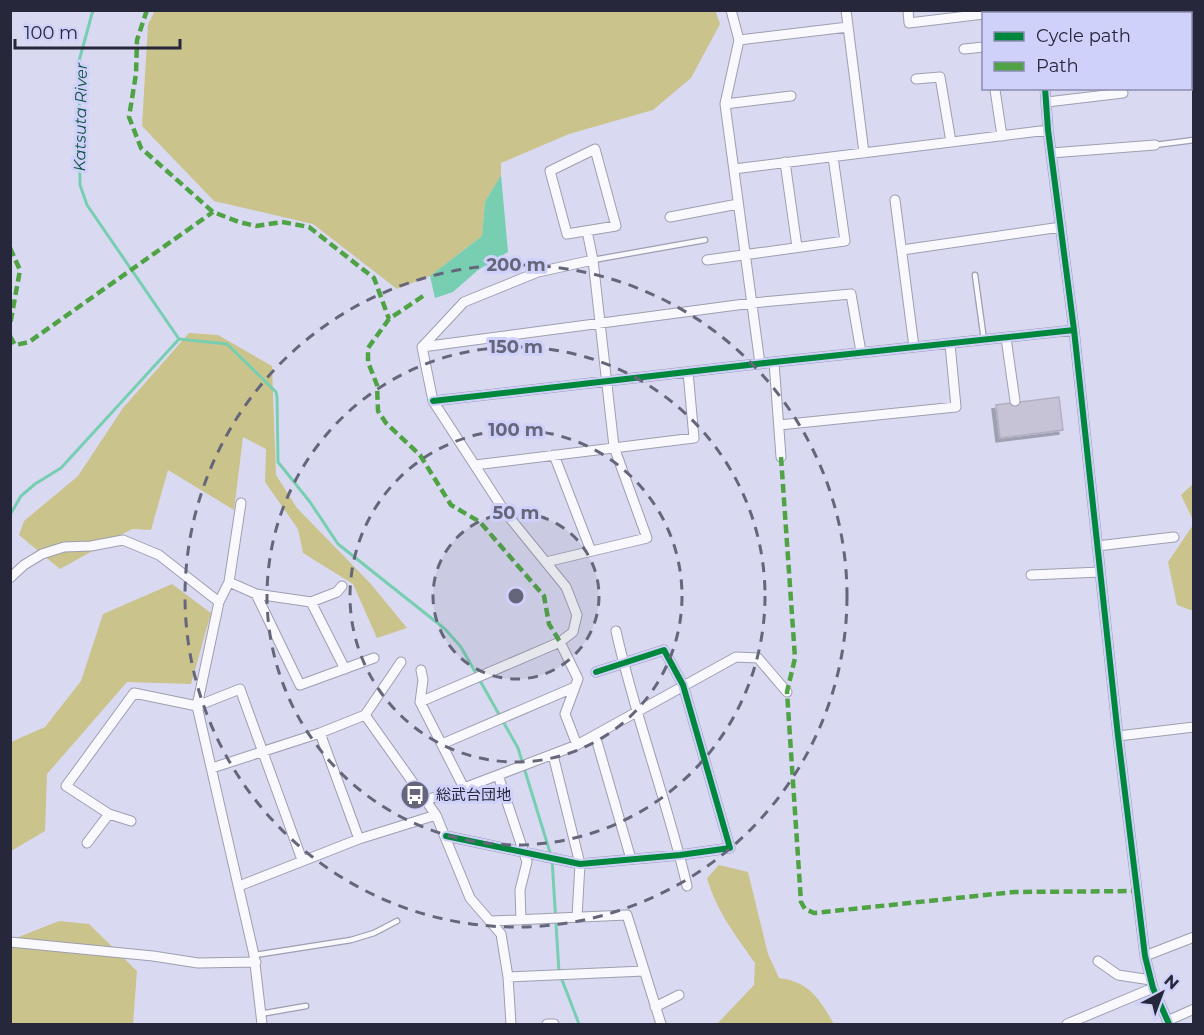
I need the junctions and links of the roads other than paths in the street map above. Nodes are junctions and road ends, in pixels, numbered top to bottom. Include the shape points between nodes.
1 (731, 10) edge
2 (846, 10) edge
3 (908, 10) edge
4 (982, 14) edge
5 (848, 27) junction
6 (739, 40) junction
7 (982, 47) edge
8 (964, 49) dead end
9 (916, 79) dead end
10 (995, 90) dead end
11 (1045, 90) edge
12 (1123, 93) dead end
13 (791, 96) dead end
14 (1047, 102) junction
15 (725, 104) junction
16 (1048, 130) junction
17 (1002, 136) junction
18 (1194, 140) edge
19 (951, 142) junction
20 (1155, 145) joint
21 (864, 153) junction
22 (1051, 153) junction
23 (833, 157) junction
24 (785, 162) junction
25 (734, 169) junction
26 (896, 200) dead end
27 (738, 204) junction
28 (670, 217) dead end
29 (1061, 227) junction
30 (587, 231) junction
31 (705, 240) dead end
32 (797, 247) junction
33 (902, 250) junction
34 (746, 254) junction
35 (593, 260) junction
36 (707, 260) dead end
37 (975, 275) dead end
38 (752, 303) junction
39 (600, 324) junction
40 (1074, 330) junction
41 (1006, 338) junction
42 (984, 340) junction
43 (950, 344) junction
44 (422, 347) junction
45 (914, 347) junction
46 (861, 352) junction
47 (774, 362) junction
48 (759, 364) junction
49 (688, 372) junction
50 (606, 381) junction
51 (433, 401) junction
52 (1015, 402) dead end
53 (779, 425) junction
54 (614, 447) junction
55 (554, 455) junction
56 (781, 457) dead end
57 (475, 465) junction
58 (241, 503) dead end
59 (1174, 537) dead end
60 (1098, 546) junction
61 (591, 551) junction
62 (546, 562) junction
63 (1100, 572) junction
64 (1031, 575) dead end
65 (10, 578) edge
66 (229, 582) junction
67 (342, 586) dead end
68 (256, 594) junction
69 (219, 602) junction
70 (311, 602) junction
71 (616, 631) dead end
72 (560, 642) junction
73 (374, 658) dead end
74 (401, 662) dead end
75 (623, 663) junction
76 (345, 669) junction
77 (421, 670) dead end
78 (596, 672) dead end
79 (683, 685) junction
80 (575, 687) junction
81 (787, 692) dead end
82 (420, 702) junction
83 (197, 706) junction
84 (636, 712) junction
85 (365, 715) junction
86 (1194, 727) edge
87 (320, 733) junction
88 (595, 735) junction
89 (1118, 736) junction
90 (442, 744) junction
91 (577, 745) junction
92 (263, 752) junction
93 (553, 755) junction
94 (212, 768) junction
95 (498, 775) junction
96 (464, 788) junction
97 (426, 800) junction
98 (109, 814) junction
99 (436, 815) junction
100 (131, 821) dead end
101 (446, 836) junction
102 (359, 839) junction
103 (87, 843) dead end
104 (525, 853) junction
105 (680, 855) junction
106 (631, 859) junction
107 (302, 860) junction
108 (580, 864) junction
109 (239, 886) junction
110 (687, 886) dead end
111 (577, 917) junction
112 (521, 920) junction
113 (397, 921) dead end
114 (491, 921) junction
115 (1194, 937) edge
116 (10, 942) edge
117 (1145, 956) junction
118 (255, 958) junction
119 (1098, 961) dead end
120 (644, 971) junction
121 (508, 977) junction
122 (1152, 984) junction
123 (679, 995) dead end
124 (306, 1006) dead end
125 (655, 1007) junction
126 (1194, 1009) edge
127 (260, 1014) junction
128 (1168, 1023) edge
129 (262, 1024) edge
130 (512, 1024) edge
131 (661, 1024) edge
132 (1067, 1024) edge

1 - 6 street
2 - 5 street
3 - 4 street via 909,24
5 - 6 street
5 - 21 street
6 - 15 street
7 - 8 street
9 - 19 street via 940,77
10 - 17 street
11 - 14 street
12 - 14 street
13 - 15 street
14 - 16 street
15 - 25 street
16 - 17 street
16 - 22 street
17 - 19 street
18 - 20 lane
19 - 21 street
20 - 22 street
21 - 23 street
22 - 29 street
23 - 24 street
23 - 32 street via 845,241
24 - 25 street
24 - 32 street
25 - 27 street
26 - 33 street
27 - 28 street
27 - 34 street
29 - 33 street
29 - 40 street
30 - 30 street via 616,226 595,149 550,171 567,234
30 - 35 street
31 - 35 lane
32 - 34 street
33 - 45 street
34 - 36 street
34 - 38 street
35 - 39 street
35 - 44 street via 538,272 464,302
37 - 42 lane
38 - 39 street
38 - 46 street via 851,294
38 - 48 street
39 - 44 street
39 - 50 street
40 - 41 street
40 - 60 street
41 - 42 street
41 - 52 street
42 - 43 street
43 - 45 street
43 - 53 street via 956,407
44 - 51 street
45 - 46 street
46 - 47 street
47 - 48 street
47 - 53 street
48 - 49 street
49 - 50 street
49 - 54 street via 694,438
50 - 51 street
50 - 54 street
51 - 57 street
53 - 56 street
54 - 55 street
54 - 61 street via 647,538
55 - 57 street
55 - 61 street
57 - 62 street via 505,512
58 - 66 street
59 - 60 street
60 - 63 street
61 - 62 street
62 - 72 street via 567,586 577,615 573,632
63 - 64 street
63 - 89 street
65 - 69 street via 42,554 64,547 123,540 159,555
66 - 68 street
66 - 69 street
67 - 70 street via 337,592
68 - 70 street
68 - 76 street via 300,685
69 - 83 street
70 - 76 street
71 - 75 street
72 - 80 street via 578,679
72 - 82 street
73 - 76 street
74 - 85 street
75 - 78 street
75 - 79 street via 664,650
75 - 84 street
77 - 82 street
79 - 81 street via 736,657 758,658
79 - 84 street
79 - 105 street via 730,848
80 - 90 street
80 - 91 street via 565,714
82 - 90 street
83 - 92 street via 240,689
83 - 94 street
83 - 98 street via 134,693 66,786
84 - 88 street
84 - 105 street
85 - 87 street
85 - 97 street
86 - 89 street
87 - 92 street
87 - 102 street
88 - 91 street
88 - 106 street
89 - 117 street
90 - 96 street
91 - 93 street
92 - 94 street
92 - 107 street
93 - 95 street
93 - 108 street
94 - 109 street
95 - 96 street
95 - 104 street
96 - 97 street
97 - 99 street
98 - 100 street
98 - 103 street
99 - 101 street
99 - 102 street
101 - 104 street
101 - 114 street via 470,898
102 - 107 street
104 - 108 street
104 - 112 street
105 - 106 street
105 - 110 street
106 - 108 street
107 - 109 street
108 - 111 street
109 - 118 street
111 - 112 street
111 - 120 street via 627,915
112 - 114 street
113 - 118 lane via 351,939
114 - 121 street via 501,934
115 - 117 street
116 - 118 street via 198,963
117 - 122 street
118 - 127 street
119 - 122 street via 1118,975
120 - 121 street
120 - 125 street
121 - 130 street
122 - 128 street
122 - 132 street
123 - 125 street
124 - 127 lane
125 - 131 street
126 - 128 street
127 - 129 street

